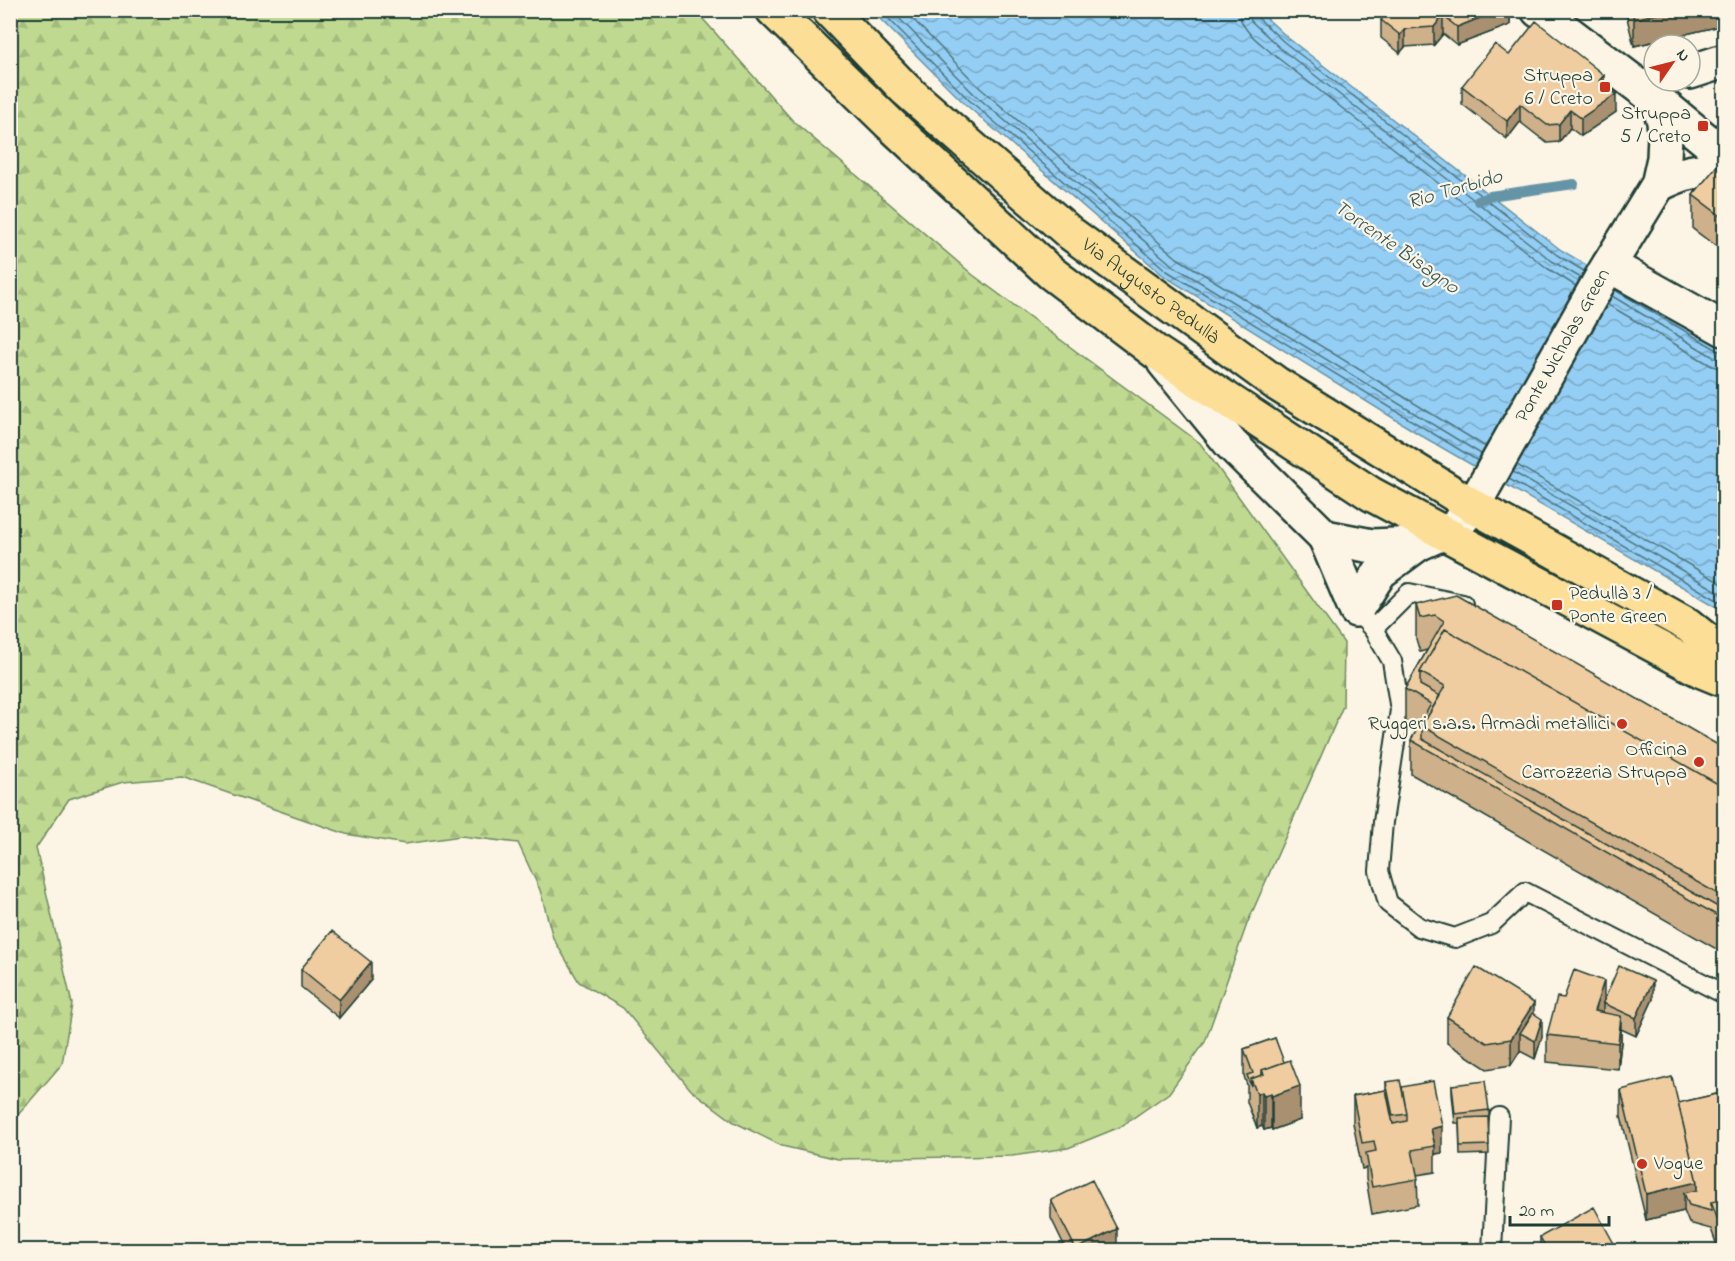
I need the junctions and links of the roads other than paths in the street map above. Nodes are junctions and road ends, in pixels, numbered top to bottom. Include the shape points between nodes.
1 (773, 10) edge
2 (829, 10) edge
3 (1538, 10) edge
4 (1725, 61) edge
5 (1702, 68) edge
6 (1642, 76) edge
7 (1665, 93) edge
8 (1667, 93) edge
9 (1725, 155) edge
10 (1725, 172) edge
11 (1658, 186) junction
12 (1606, 269) junction
13 (1725, 329) edge
14 (1156, 353) junction
15 (1481, 492) junction
16 (1325, 537) junction
17 (1432, 538) junction
18 (1481, 615) edge
19 (1365, 619) junction
20 (1725, 654) edge
21 (1725, 680) edge
22 (1725, 994) edge
23 (1499, 1117) dead end
24 (1492, 1251) edge

1 - 14 main road via 1050,272
2 - 15 main road, Via Augusto Pedullà via 905,89 1070,233 1277,384
3 - 6 street
4 - 5 street
7 - 11 street, Ponte Nicholas Green via 1664,158
8 - 9 street
10 - 11 street via 1702,170 1680,174
11 - 12 street, Ponte Nicholas Green
12 - 13 street
12 - 15 street, Ponte Nicholas Green
14 - 16 street via 1231,444
14 - 17 main road
15 - 17 street via 1454,528
15 - 20 main road, Via Augusto Pedullà
16 - 17 street via 1372,546
16 - 19 street
17 - 19 street via 1380,572
17 - 21 main road
18 - 19 lane via 1460,602 1408,593
19 - 22 lane via 1392,662 1400,710 1379,871 1388,903 1419,927 1455,938 1491,924 1525,892
23 - 24 lane

